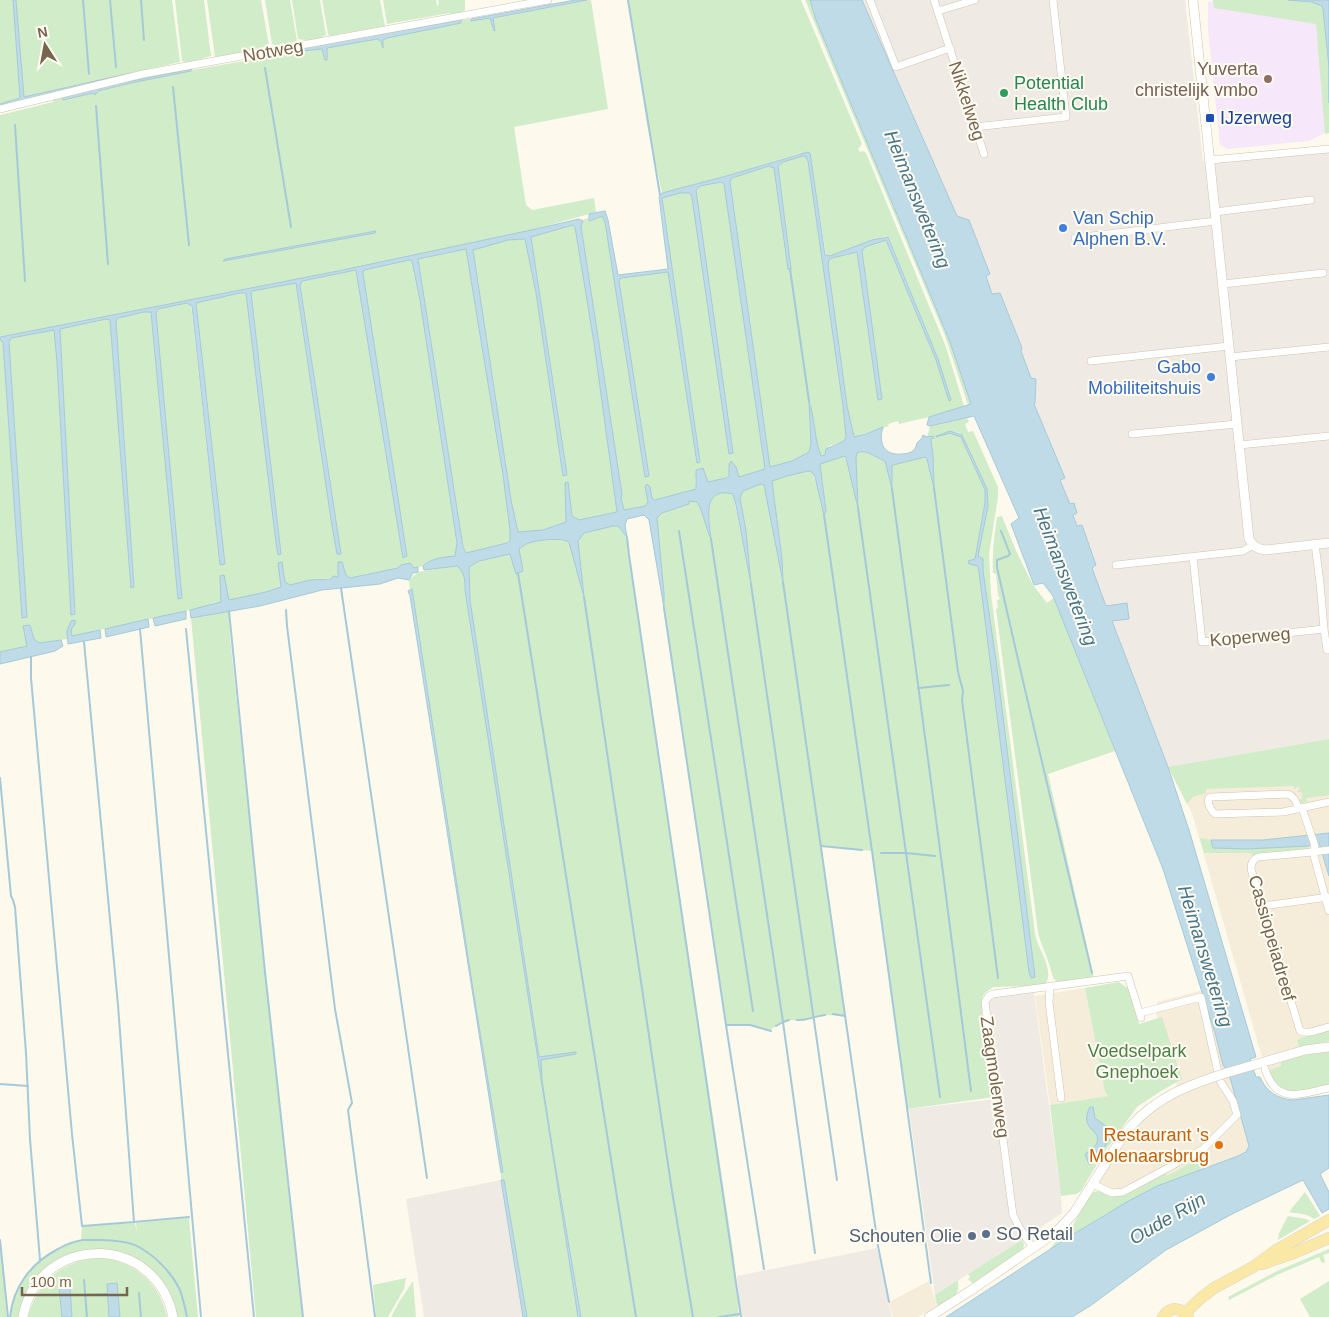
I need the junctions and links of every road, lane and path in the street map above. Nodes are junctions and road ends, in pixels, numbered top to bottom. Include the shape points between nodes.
1 (548, 0) edge
2 (870, 0) edge
3 (934, 0) edge
4 (975, 0) edge
5 (1053, 0) edge
6 (1193, 0) edge
7 (938, 11) junction
8 (950, 48) junction
9 (0, 109) edge
10 (976, 127) junction
11 (1329, 149) edge
12 (984, 154) dead end
13 (1210, 160) junction
14 (1311, 200) dead end
15 (1216, 216) junction
16 (1074, 238) dead end
17 (1323, 273) dead end
18 (1223, 284) junction
19 (1229, 346) junction
20 (1329, 347) edge
21 (1230, 357) junction
22 (1091, 361) dead end
23 (1237, 424) junction
24 (1132, 434) dead end
25 (1329, 436) edge
26 (1239, 445) junction
27 (1329, 543) edge
28 (1315, 544) junction
29 (1253, 545) junction
30 (1193, 557) junction
31 (1116, 565) dead end
32 (1324, 629) junction
33 (1329, 650) edge
34 (1329, 802) edge
35 (1300, 808) junction
36 (1316, 850) junction
37 (1329, 850) edge
38 (1327, 897) edge
39 (1263, 906) junction
40 (1329, 911) edge
41 (1050, 986) junction
42 (1329, 1027) edge
43 (1329, 1046) edge
44 (1265, 1068) dead end
45 (1329, 1088) edge
46 (1061, 1098) dead end
47 (1093, 1184) junction
48 (1329, 1220) edge
49 (1329, 1238) edge
50 (1033, 1248) junction
51 (1253, 1267) junction
52 (1187, 1315) edge
53 (24, 1317) edge
54 (173, 1317) edge
55 (929, 1317) edge
56 (1163, 1317) edge

1 - 9 street, Notweg via 143,74
2 - 8 street, Nikkelweg via 896,67
3 - 7 street, Nikkelweg
4 - 7 street
5 - 10 street via 1066,117
6 - 13 street
7 - 8 street, Nikkelweg
8 - 10 street, Nikkelweg
10 - 12 street, Nikkelweg
11 - 13 street
13 - 15 street
14 - 15 street
15 - 16 street
15 - 18 street
17 - 18 street
18 - 19 street
19 - 21 street
19 - 22 street
20 - 21 street
21 - 23 street
23 - 24 street
23 - 26 street
25 - 26 street
26 - 29 street via 1249,539
27 - 28 street
28 - 29 street via 1265,550
28 - 32 street
29 - 30 street via 1243,551
30 - 31 street
30 - 32 street, Koperweg via 1202,642
32 - 33 street
34 - 35 street
35 - 35 street via 1275,813 1215,814 1208,801 1211,797 1288,794
35 - 36 street
36 - 37 street, Cassiopeiadreef
36 - 38 street
36 - 39 street, Cassiopeiadreef via 1253,860 1252,869
38 - 39 street
38 - 40 street
39 - 42 street, Cassiopeiadreef via 1300,1031 1308,1033
41 - 46 street via 1049,1002
41 - 47 street, Zaagmolenweg via 1128,976 1141,1015 1201,998 1220,1081 1233,1101 1237,1115 1203,1149 1123,1192 1112,1193
41 - 50 street, Zaagmolenweg via 993,994 985,1002 1013,1215
43 - 47 street, bridge via 1226,1073 1182,1088 1156,1102 1130,1127
44 - 45 street via 1270,1083 1282,1093 1297,1094
47 - 50 street via 1070,1218
48 - 51 main road
49 - 51 main road
50 - 55 street
51 - 52 main road via 1214,1288
52 - 56 main road via 1173,1309
53 - 54 street via 28,1299 50,1270 71,1258 95,1253 119,1256 146,1270 163,1291

